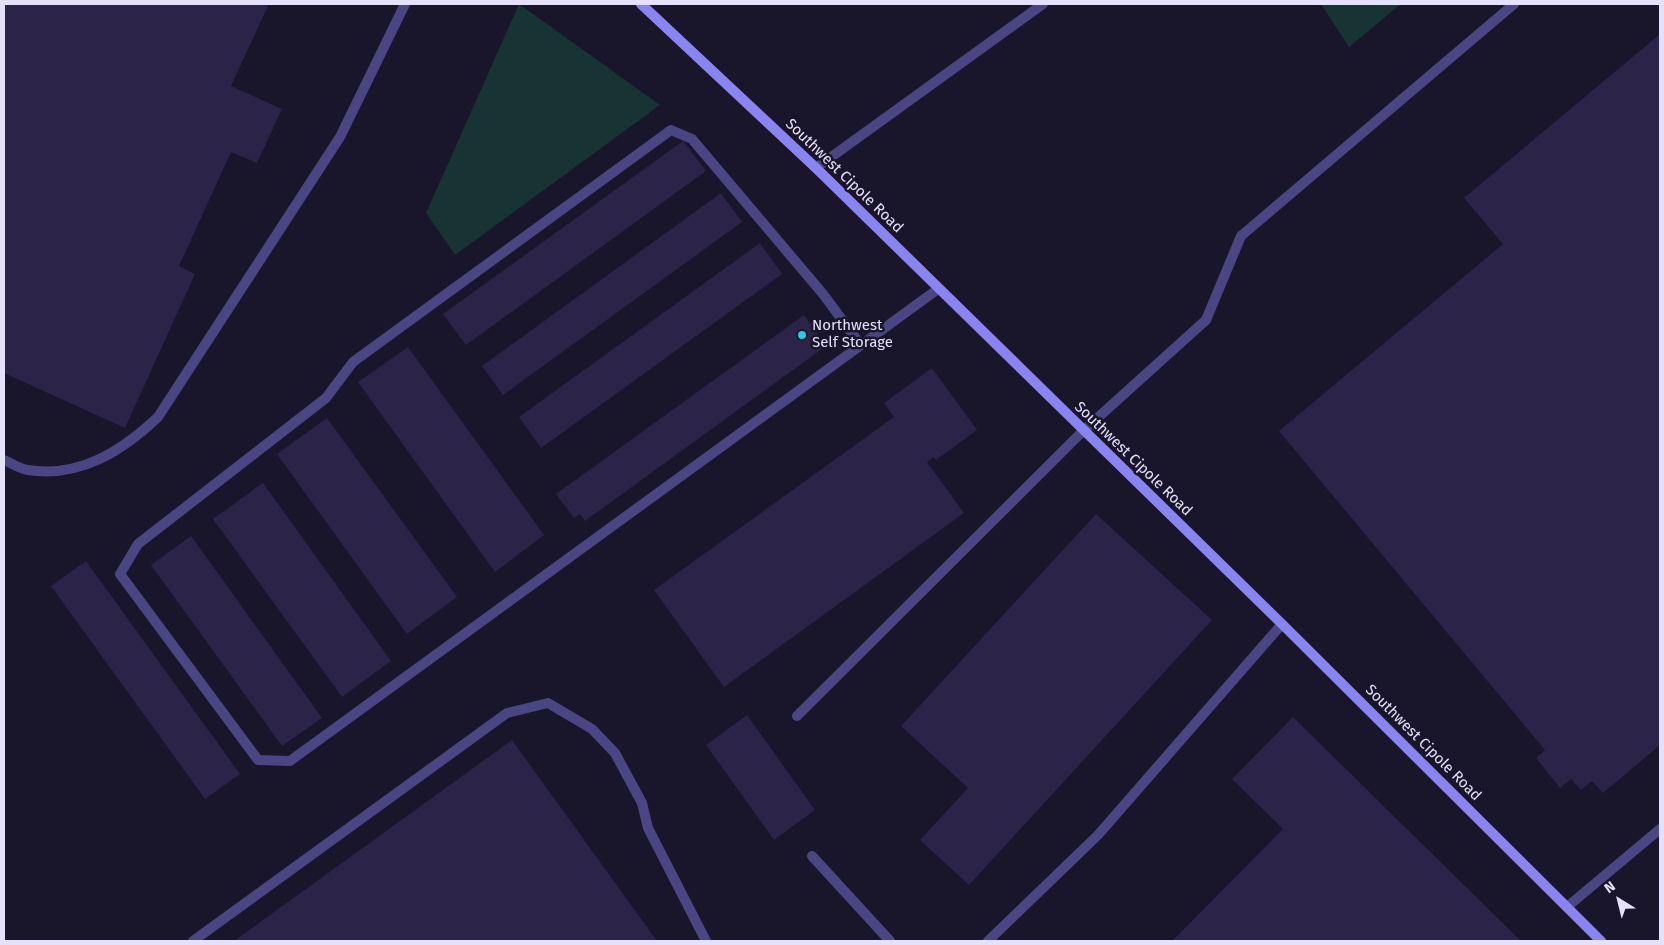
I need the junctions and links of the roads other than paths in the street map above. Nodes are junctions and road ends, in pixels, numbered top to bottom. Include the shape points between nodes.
1 (405, 4) edge
2 (640, 4) edge
3 (1043, 4) edge
4 (1514, 4) edge
5 (816, 168) junction
6 (938, 289) junction
7 (860, 344) junction
8 (1083, 431) junction
9 (4, 460) edge
10 (1282, 624) junction
11 (797, 716) dead end
12 (1660, 829) edge
13 (812, 856) dead end
14 (1567, 908) junction
15 (193, 941) edge
16 (706, 941) edge
17 (890, 941) edge
18 (988, 941) edge
19 (1601, 941) edge

1 - 9 lane via 340,137 158,417 134,440 104,459 64,472 27,470
2 - 5 street, Southwest Cipole Road
3 - 5 lane
4 - 8 lane via 1241,236 1206,320
5 - 6 street, Southwest Cipole Road
6 - 7 lane
6 - 8 street, Southwest Cipole Road
7 - 7 lane via 290,761 258,760 120,574 138,544 326,398 354,362 671,130 692,139 823,294
8 - 10 street, Southwest Cipole Road
8 - 11 lane
10 - 14 street, Southwest Cipole Road
10 - 18 lane via 1098,834
12 - 14 lane
13 - 17 lane
14 - 19 street, Southwest Cipole Road
15 - 16 lane via 506,712 548,703 592,730 615,752 638,795 648,828

